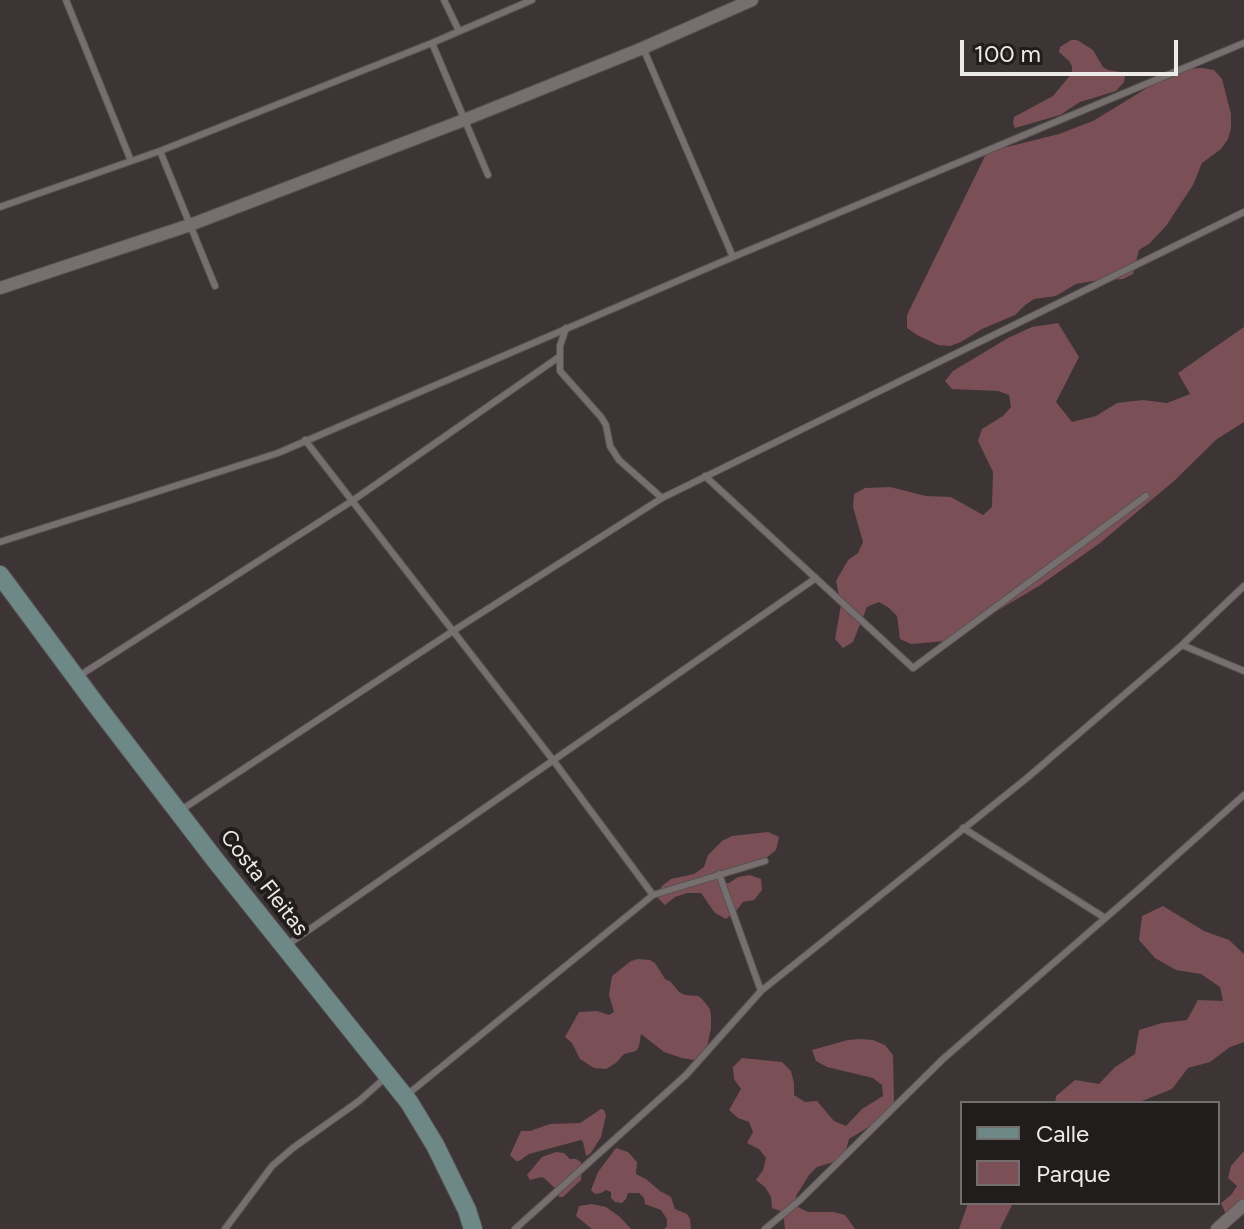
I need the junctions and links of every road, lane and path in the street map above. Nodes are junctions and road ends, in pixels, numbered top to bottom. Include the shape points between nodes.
1 (66, 0) edge
2 (444, 0) edge
3 (532, 0) edge
4 (752, 0) edge
5 (725, 5) edge
6 (459, 31) junction
7 (432, 43) junction
8 (1244, 43) edge
9 (643, 48) junction
10 (464, 120) junction
11 (160, 151) junction
12 (131, 161) junction
13 (488, 175) dead end
14 (0, 207) edge
15 (1244, 212) edge
16 (190, 225) junction
17 (733, 257) junction
18 (215, 286) dead end
19 (0, 288) edge
20 (566, 328) junction
21 (559, 357) junction
22 (305, 440) junction
23 (705, 476) junction
24 (1146, 496) dead end
25 (662, 498) junction
26 (352, 501) junction
27 (0, 542) edge
28 (0, 575) edge
29 (816, 578) junction
30 (1244, 586) edge
31 (453, 631) junction
32 (1182, 645) junction
33 (1244, 671) edge
34 (76, 678) junction
35 (553, 760) junction
36 (1244, 795) edge
37 (178, 812) junction
38 (963, 828) junction
39 (765, 861) dead end
40 (719, 874) junction
41 (653, 895) junction
42 (1105, 918) junction
43 (284, 947) junction
44 (761, 991) junction
45 (388, 1076) junction
46 (405, 1097) junction
47 (1244, 1205) edge
48 (225, 1229) edge
49 (473, 1229) edge
50 (515, 1229) edge
51 (765, 1229) edge
52 (1217, 1229) edge

1 - 12 lane
2 - 6 lane
3 - 6 lane
4 - 5 street
5 - 9 street
6 - 7 lane
7 - 10 lane
7 - 11 lane
8 - 17 lane
9 - 10 street
9 - 17 lane
10 - 13 lane
10 - 16 street
11 - 12 lane
11 - 16 lane
12 - 14 lane
15 - 23 lane
16 - 18 lane
16 - 19 street
17 - 20 lane
20 - 21 lane
20 - 22 lane
21 - 25 lane via 560,371 606,425 613,452
21 - 26 lane
22 - 26 lane
22 - 27 lane
23 - 25 lane
23 - 29 lane
24 - 29 lane via 913,668
25 - 31 lane
26 - 31 lane
26 - 34 lane
28 - 34 main road, Costa Fleitas
29 - 35 lane
30 - 32 lane
31 - 35 lane
31 - 37 lane
32 - 33 lane
32 - 38 lane
34 - 37 main road, Costa Fleitas
35 - 41 lane
35 - 43 lane
36 - 42 lane
37 - 43 main road, Costa Fleitas
38 - 42 lane
38 - 44 lane
39 - 40 lane
40 - 41 lane
40 - 44 lane
41 - 46 lane
42 - 51 lane via 943,1059
43 - 45 main road, Costa Fleitas
44 - 50 lane via 686,1075
45 - 46 main road, Costa Fleitas
45 - 48 lane via 272,1166
46 - 49 main road, Costa Fleitas via 435,1145
47 - 52 street

